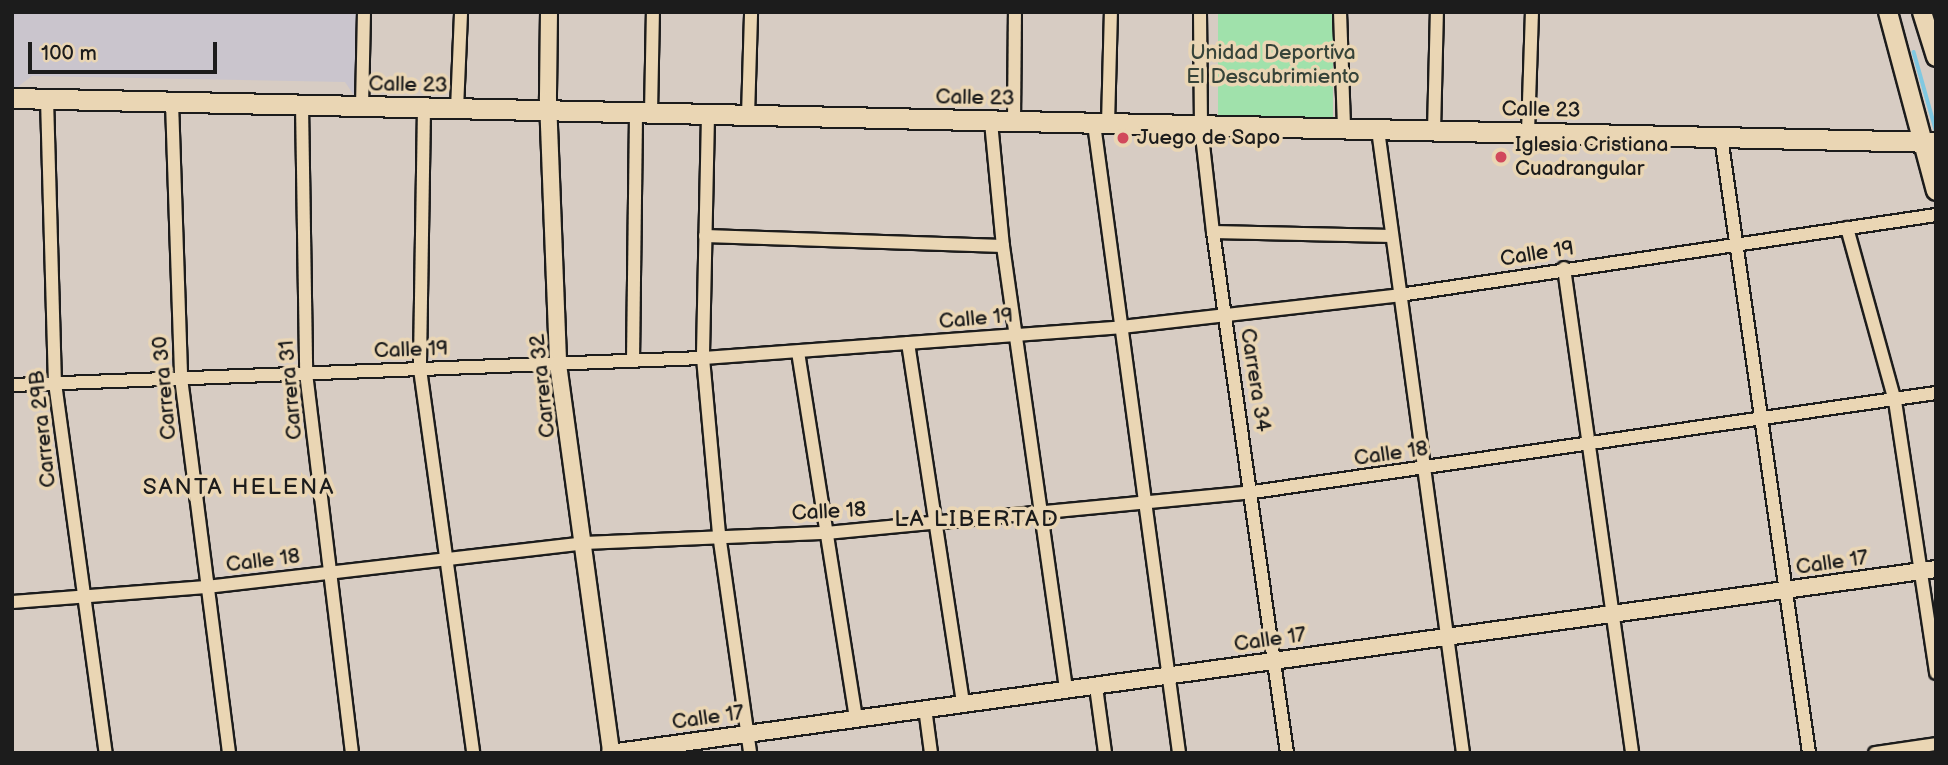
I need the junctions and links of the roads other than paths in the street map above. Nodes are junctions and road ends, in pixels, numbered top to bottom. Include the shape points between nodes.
1 (363, 12) edge
2 (461, 12) edge
3 (549, 12) edge
4 (653, 12) edge
5 (751, 12) edge
6 (1015, 12) edge
7 (1111, 12) edge
8 (1200, 12) edge
9 (1340, 12) edge
10 (1437, 12) edge
11 (1532, 12) edge
12 (1888, 12) edge
13 (1922, 12) edge
14 (1936, 57) edge
15 (12, 98) edge
16 (47, 99) junction
17 (172, 102) junction
18 (302, 105) junction
19 (362, 107) junction
20 (424, 108) junction
21 (457, 109) junction
22 (548, 111) junction
23 (643, 113) junction
24 (708, 115) junction
25 (748, 116) junction
26 (991, 122) junction
27 (1014, 122) junction
28 (1101, 124) junction
29 (1201, 127) junction
30 (1344, 129) junction
31 (1378, 130) junction
32 (1434, 131) junction
33 (1528, 132) junction
34 (1721, 137) junction
35 (1931, 142) edge
36 (1936, 191) edge
37 (1936, 215) edge
38 (1847, 228) junction
39 (1213, 232) junction
40 (705, 236) junction
41 (1392, 236) junction
42 (1736, 243) junction
43 (1003, 246) junction
44 (1564, 268) junction
45 (1400, 295) junction
46 (1225, 313) junction
47 (1121, 327) junction
48 (1016, 335) junction
49 (908, 343) junction
50 (799, 352) junction
51 (703, 358) junction
52 (633, 361) junction
53 (558, 364) junction
54 (420, 369) junction
55 (306, 373) junction
56 (181, 378) junction
57 (55, 383) junction
58 (12, 385) edge
59 (1936, 393) edge
60 (1895, 401) junction
61 (1761, 420) junction
62 (1589, 446) junction
63 (1424, 469) junction
64 (1253, 492) junction
65 (1147, 503) junction
66 (1041, 512) junction
67 (935, 523) junction
68 (827, 533) junction
69 (719, 534) junction
70 (584, 543) junction
71 (447, 557) junction
72 (1928, 570) edge
73 (330, 573) junction
74 (206, 587) junction
75 (1786, 590) junction
76 (83, 594) junction
77 (12, 602) edge
78 (1613, 614) junction
79 (1447, 637) junction
80 (1276, 661) junction
81 (1936, 673) edge
82 (1168, 676) junction
83 (1096, 687) junction
84 (1066, 689) junction
85 (963, 704) junction
86 (925, 708) junction
87 (856, 719) junction
88 (747, 734) junction
89 (1936, 744) edge
90 (106, 753) edge
91 (229, 753) edge
92 (352, 753) edge
93 (473, 753) edge
94 (611, 753) edge
95 (750, 753) edge
96 (931, 753) edge
97 (1105, 753) edge
98 (1179, 753) edge
99 (1287, 753) edge
100 (1463, 753) edge
101 (1632, 753) edge
102 (1809, 753) edge
103 (1875, 753) edge

1 - 19 street
2 - 21 street
3 - 22 street, Carrera 32
4 - 23 street
5 - 25 street
6 - 27 street
7 - 28 street
8 - 29 street, Carrera 34
9 - 30 street
10 - 32 street
11 - 33 street
12 - 35 main road
13 - 14 main road
15 - 16 main road, Calle 23
16 - 17 main road, Calle 23
16 - 57 street, Carrera 29B
17 - 18 main road, Calle 23
17 - 56 street, Carrera 30
18 - 19 main road, Calle 23
18 - 55 street, Carrera 31
19 - 20 main road, Calle 23
20 - 21 main road, Calle 23
20 - 54 street
21 - 22 main road, Calle 23
22 - 23 main road, Calle 23
22 - 53 street, Carrera 32
23 - 24 main road, Calle 23
23 - 52 street
24 - 25 main road, Calle 23
24 - 40 street
25 - 26 main road, Calle 23
26 - 27 main road, Calle 23
26 - 43 street
27 - 28 main road, Calle 23
28 - 29 main road, Calle 23
28 - 47 street
29 - 30 main road, Calle 23
29 - 39 street, Carrera 34
30 - 31 main road, Calle 23
31 - 32 main road, Calle 23
31 - 41 street
32 - 33 main road, Calle 23
33 - 34 main road, Calle 23
34 - 35 main road, Calle 23
34 - 42 street
35 - 36 main road
37 - 38 street, Calle 19
38 - 42 street, Calle 19
38 - 60 street
39 - 41 street
39 - 46 street, Carrera 34
40 - 43 street
40 - 51 street
41 - 45 street
42 - 44 street, Calle 19
42 - 61 street
43 - 48 street
44 - 45 street, Calle 19
44 - 62 street
45 - 46 street, Calle 19
45 - 63 street
46 - 47 street, Calle 19
46 - 64 street, Carrera 34
47 - 48 street, Calle 19
47 - 65 street
48 - 49 street, Calle 19
48 - 66 street
49 - 50 street, Calle 19
49 - 67 street
50 - 51 street, Calle 19
50 - 68 street
51 - 52 street, Calle 19
51 - 69 street
52 - 53 street, Calle 19
53 - 54 street, Calle 19
53 - 70 street, Carrera 32
54 - 55 street, Calle 19
54 - 71 street
55 - 56 street, Calle 19
55 - 73 street, Carrera 31
56 - 57 street, Calle 19
56 - 74 street, Carrera 30
57 - 58 street, Calle 19
57 - 76 street, Carrera 29B
59 - 60 street, Calle 18
60 - 61 street, Calle 18
60 - 72 street
61 - 62 street, Calle 18
61 - 75 street
62 - 63 street, Calle 18
62 - 78 street
63 - 64 street, Calle 18
63 - 79 street
64 - 65 street, Calle 18
64 - 80 street, Carrera 34
65 - 66 street, Calle 18
65 - 82 street
66 - 67 street, Calle 18
66 - 84 street
67 - 68 street, Calle 18
67 - 85 street
68 - 69 street, Calle 18
68 - 87 street
69 - 70 street, Calle 18
69 - 88 street
70 - 71 street, Calle 18
70 - 94 street, Carrera 32
71 - 73 street, Calle 18
71 - 93 street
72 - 75 street, Calle 17
72 - 81 street
73 - 74 street, Calle 18
73 - 92 street, Carrera 31
74 - 76 street, Calle 18
74 - 91 street, Carrera 30
75 - 78 street, Calle 17
75 - 102 street
76 - 77 street, Calle 18
76 - 90 street, Carrera 29B
78 - 79 street, Calle 17
78 - 101 street
79 - 80 street, Calle 17
79 - 100 street
80 - 82 street, Calle 17
80 - 99 street, Carrera 34
82 - 83 street, Calle 17
82 - 98 street
83 - 84 street, Calle 17
83 - 97 street
84 - 85 street, Calle 17
85 - 86 street, Calle 17
86 - 87 street, Calle 17
86 - 96 street
87 - 88 street, Calle 17
88 - 94 street, Calle 17
88 - 95 street
89 - 103 street

